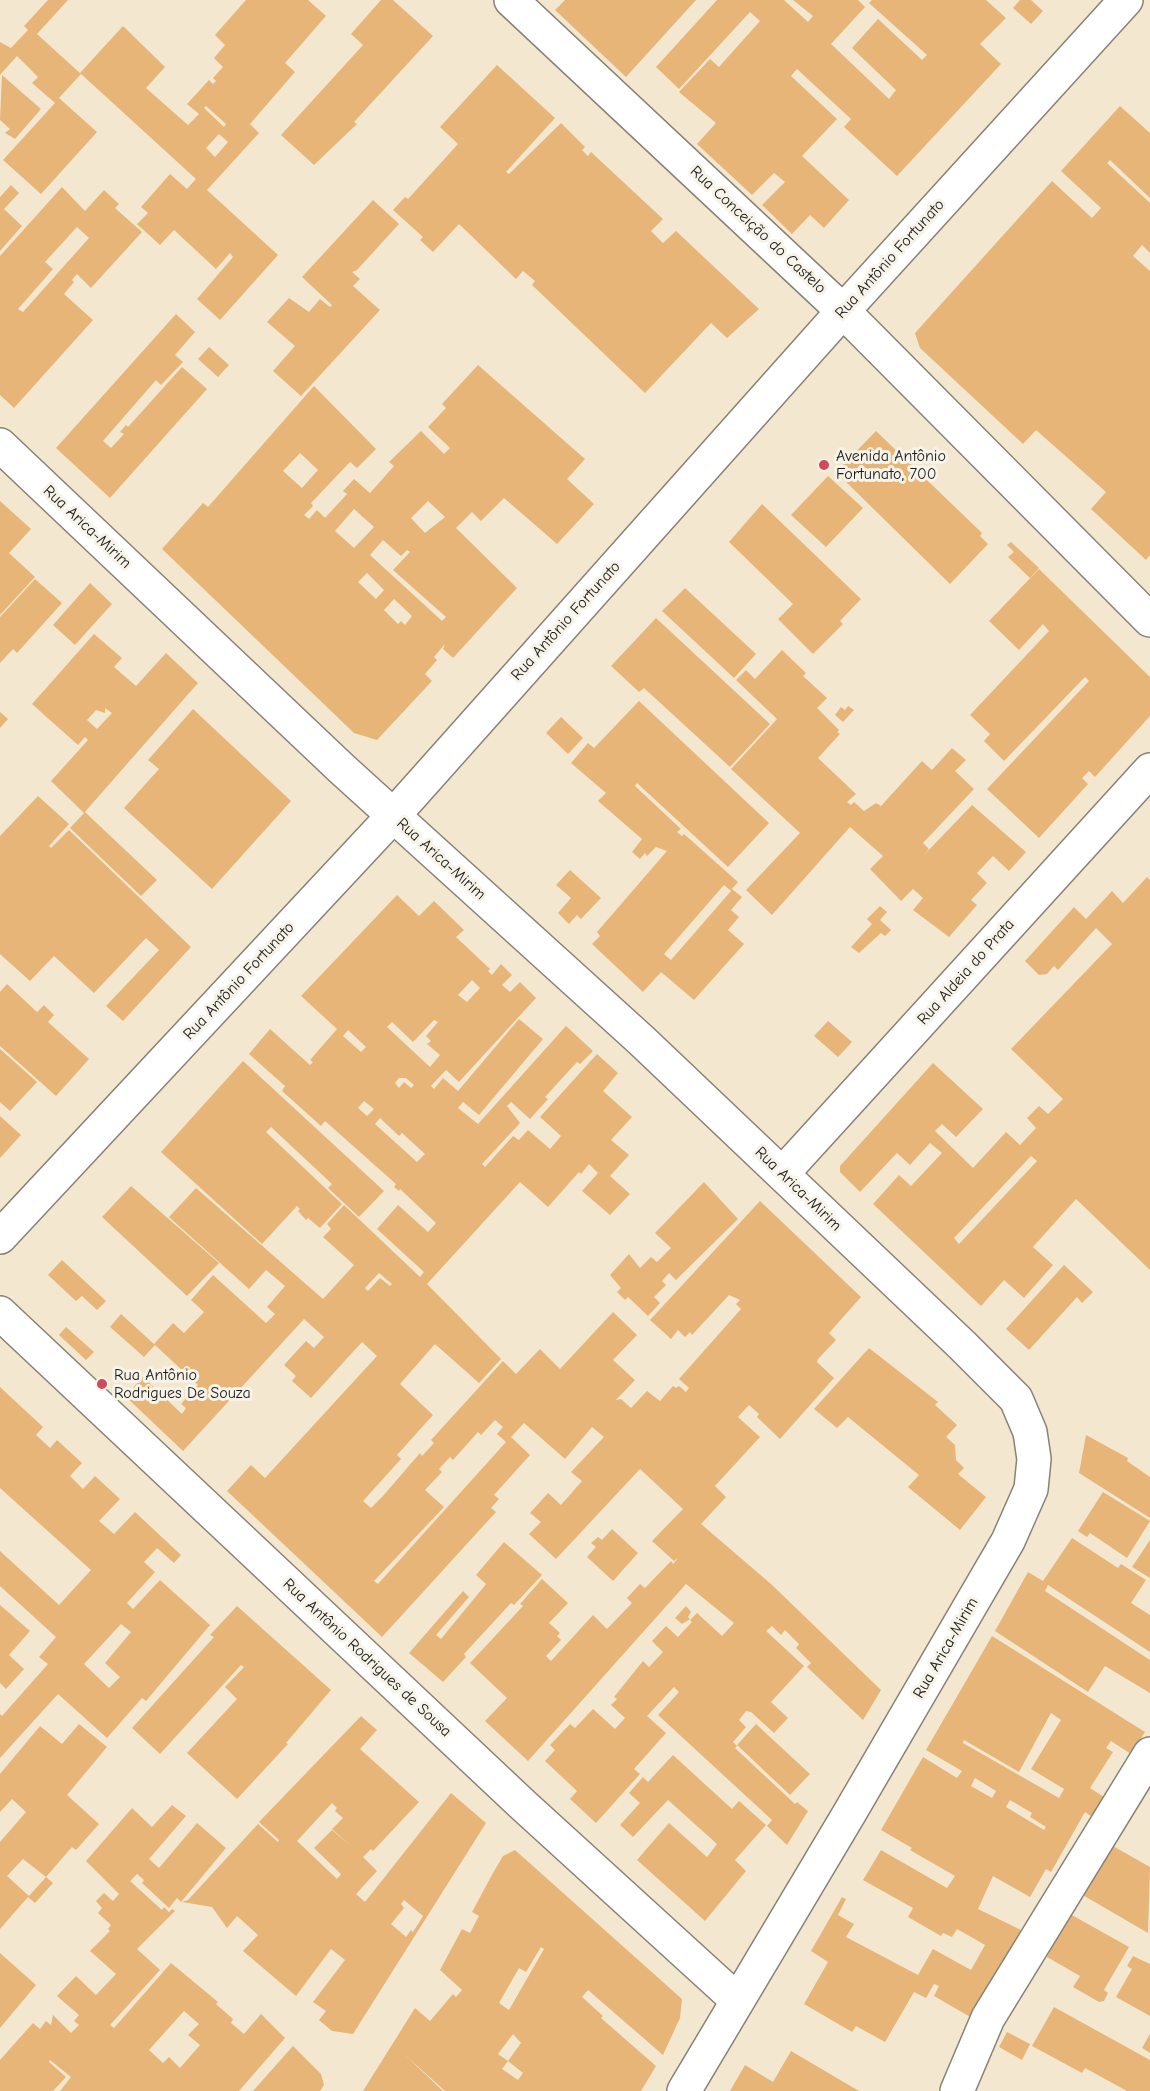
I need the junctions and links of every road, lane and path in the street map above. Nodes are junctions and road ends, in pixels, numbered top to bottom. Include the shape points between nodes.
1 (511, 0) edge
2 (1126, 0) edge
3 (843, 311) junction
4 (0, 445) edge
5 (1150, 620) edge
6 (1150, 770) edge
7 (393, 816) junction
8 (782, 1174) junction
9 (0, 1237) edge
10 (0, 1313) edge
11 (1150, 1754) edge
12 (737, 2000) junction
13 (684, 2091) edge
14 (957, 2091) edge

1 - 3 street, Rua Conceição do Castelo
2 - 3 street, Rua Antônio Fortunato
3 - 5 street, Rua Conceição do Castelo
3 - 7 street, Rua Antônio Fortunato
4 - 7 street, Rua Arica-Mirim
6 - 8 street, Rua Aldeia do Prata
7 - 8 street, Rua Arica-Mirim
7 - 9 street, Rua Antônio Fortunato
8 - 12 street, Rua Arica-Mirim via 1016,1399 1030,1432 1034,1459 1031,1489 1008,1541
10 - 12 street, Rua Antônio Rodrigues de Sousa via 513,1796
11 - 14 street via 988,2018
12 - 13 street, Rua Arica-Mirim

